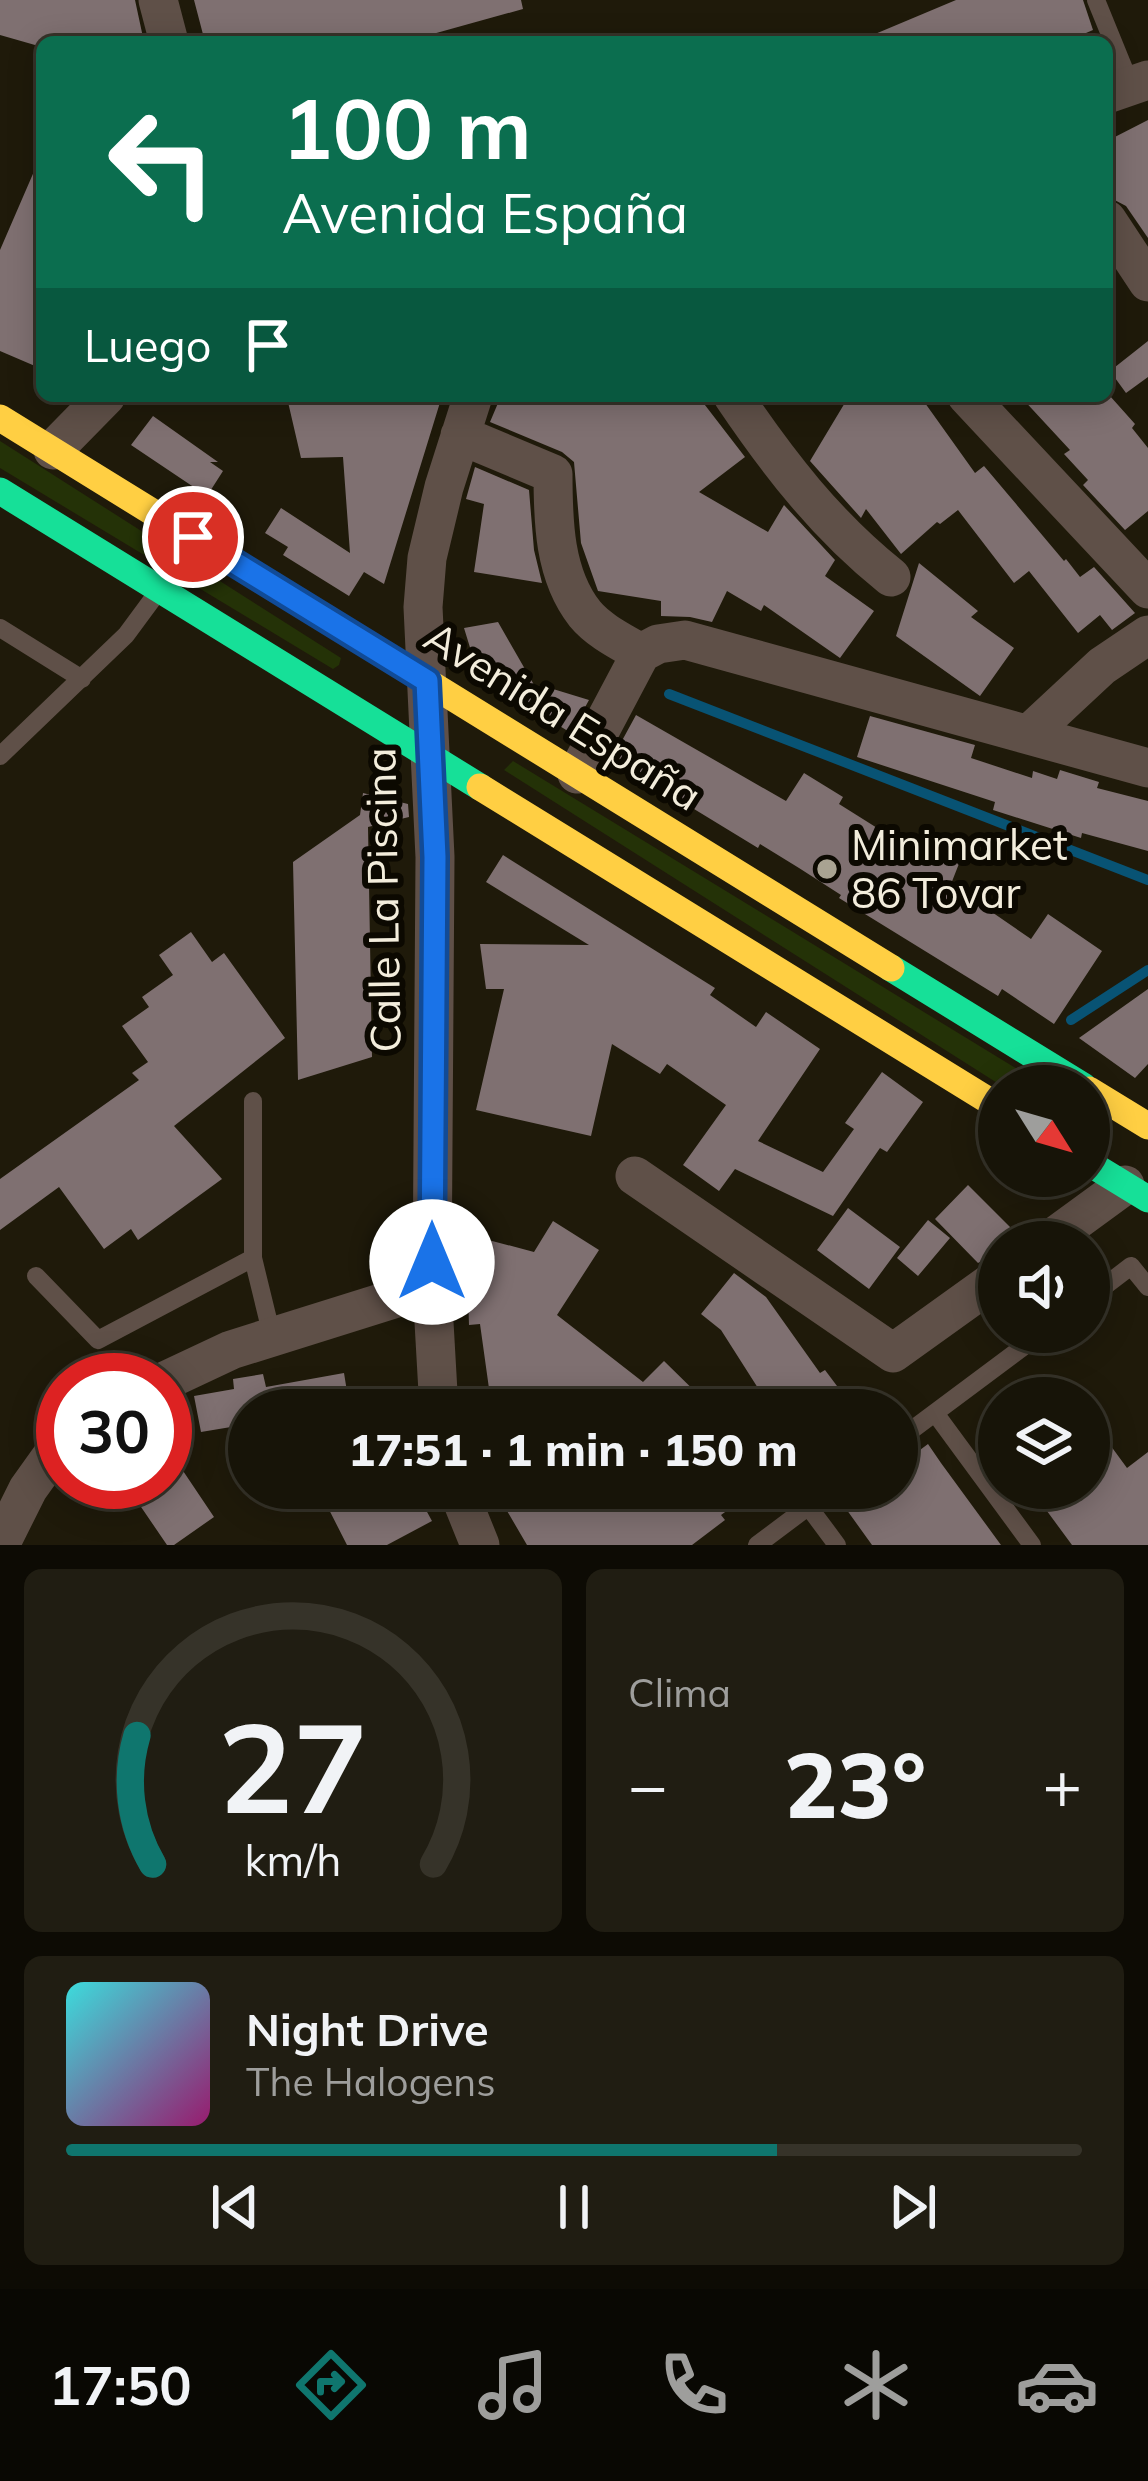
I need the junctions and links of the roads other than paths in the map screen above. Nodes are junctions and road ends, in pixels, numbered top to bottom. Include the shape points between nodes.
1 (158, 0) edge
2 (1096, 0) edge
3 (167, 36) edge
4 (1110, 36) edge
5 (1113, 45) edge
6 (1129, 87) edge
7 (1113, 231) edge
8 (1148, 282) edge
9 (100, 402) edge
10 (471, 402) edge
11 (737, 402) edge
12 (973, 402) edge
13 (0, 418) edge
14 (460, 434) junction
15 (53, 450) junction
16 (0, 491) edge
17 (891, 577) dead end
18 (160, 589) junction
19 (1148, 589) edge
20 (0, 628) edge
21 (1148, 635) edge
22 (641, 653) junction
23 (82, 680) junction
24 (427, 681) junction
25 (1030, 733) junction
26 (0, 756) edge
27 (430, 756) junction
28 (1148, 768) edge
29 (577, 774) junction
30 (1049, 1065) edge
31 (978, 1094) edge
32 (253, 1101) dead end
33 (1110, 1103) edge
34 (1148, 1126) edge
35 (634, 1176) dead end
36 (1110, 1176) edge
37 (1137, 1192) edge
38 (1084, 1221) edge
39 (253, 1258) junction
40 (36, 1276) dead end
41 (1110, 1282) edge
42 (432, 1287) junction
43 (1148, 1287) edge
44 (978, 1291) edge
45 (272, 1336) junction
46 (1015, 1353) edge
47 (192, 1368) edge
48 (438, 1389) edge
49 (935, 1412) junction
50 (918, 1425) edge
51 (36, 1478) edge
52 (465, 1509) edge
53 (804, 1509) edge
54 (810, 1509) edge
55 (766, 1542) edge
56 (0, 1545) edge
57 (480, 1545) edge
58 (837, 1545) edge
59 (1032, 1545) edge

1 - 3 street
2 - 4 lane
5 - 6 lane
7 - 8 street
9 - 15 street
10 - 14 street, Calle La Piscina
11 - 17 street via 803,493
12 - 19 street
13 - 15 main road, Avenida España
14 - 22 street via 553,474 553,523 573,592 584,613
14 - 24 street, Calle La Piscina via 427,558
15 - 24 main road, Avenida España
16 - 18 main road
18 - 23 lane
18 - 27 main road
20 - 23 lane
21 - 25 street
22 - 25 street via 685,640
22 - 29 street
23 - 26 lane
24 - 27 street, Calle La Piscina
24 - 29 main road, Avenida España
25 - 28 street
27 - 31 main road
27 - 42 street, Calle La Piscina
29 - 30 main road, Avenida España
32 - 39 lane
33 - 34 main road, Avenida España
35 - 44 street via 893,1353
36 - 37 main road
37 - 38 street
39 - 40 lane via 98,1340
39 - 45 lane
41 - 43 lane via 1131,1266
42 - 45 street
42 - 48 street, Calle La Piscina
45 - 47 street
46 - 49 lane
49 - 50 lane
49 - 59 lane
51 - 56 street
52 - 57 street
53 - 55 lane
54 - 58 lane

